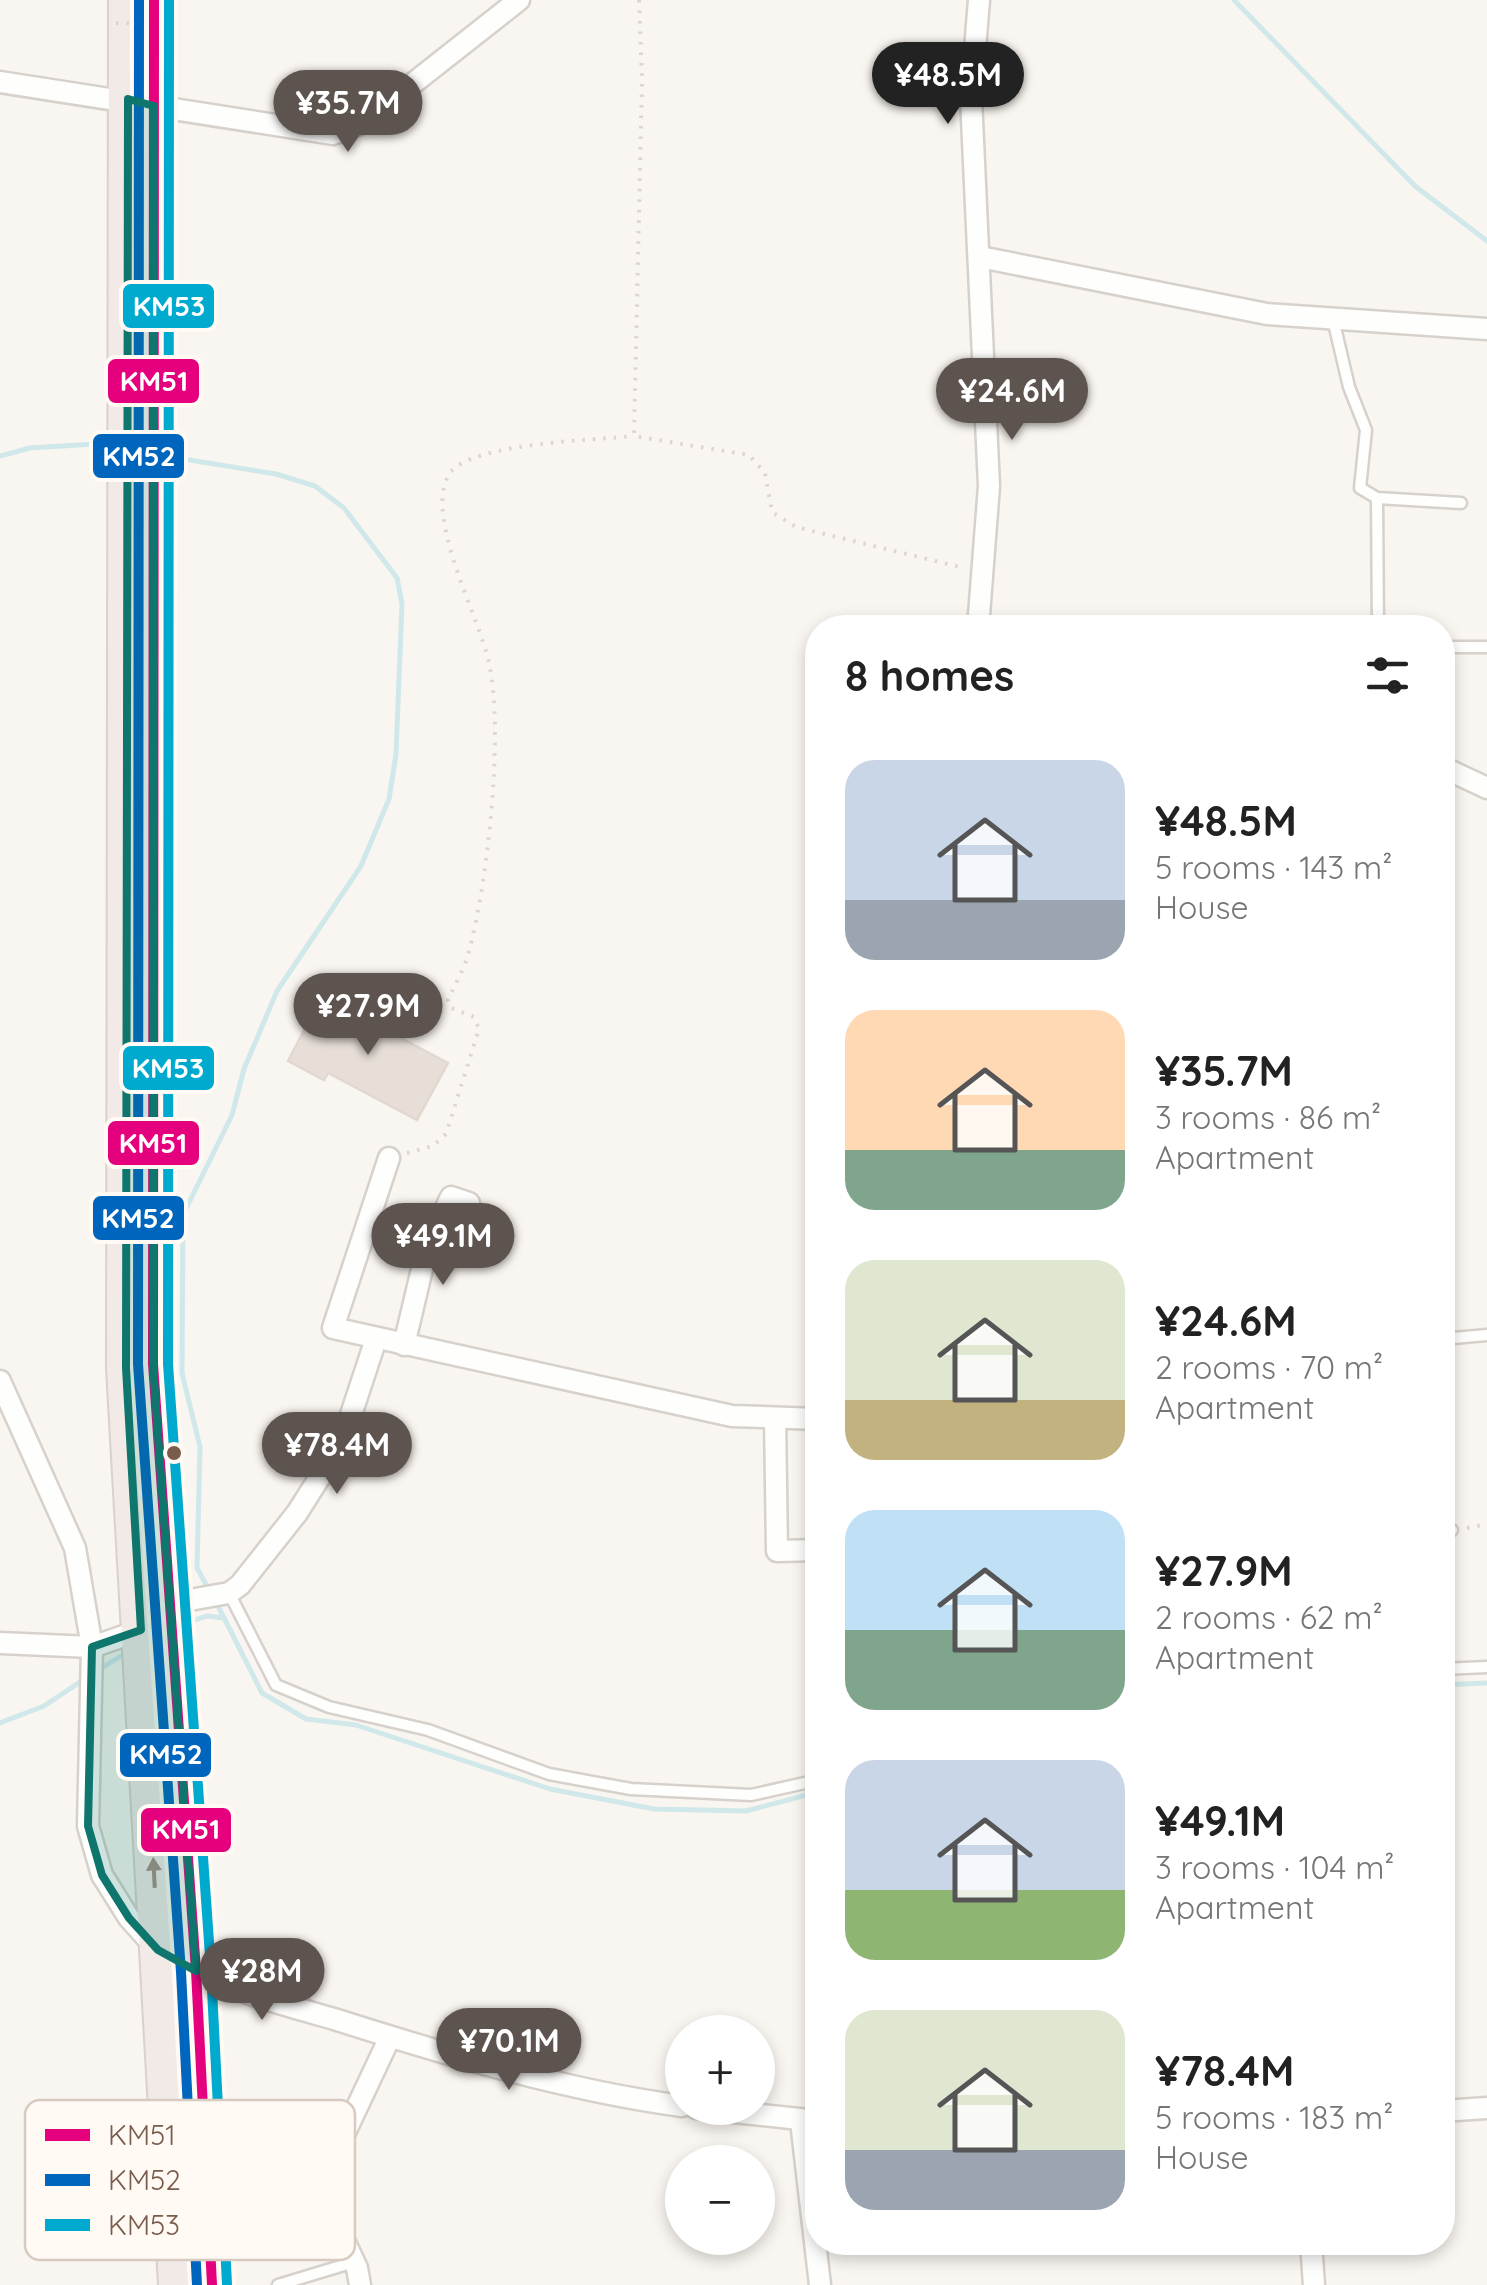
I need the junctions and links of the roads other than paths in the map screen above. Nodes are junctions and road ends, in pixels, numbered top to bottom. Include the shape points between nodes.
1 (519, 0) edge
2 (979, 0) edge
3 (122, 12) edge
4 (164, 12) edge
5 (0, 82) edge
6 (141, 102) junction
7 (980, 257) junction
8 (1332, 318) junction
9 (1487, 329) edge
10 (1377, 498) junction
11 (1461, 503) dead end
12 (979, 615) edge
13 (1378, 615) edge
14 (1455, 647) edge
15 (1487, 647) edge
16 (1455, 774) edge
17 (1487, 788) edge
18 (389, 1158) road end
19 (469, 1204) dead end
20 (1487, 1335) edge
21 (1455, 1338) edge
22 (376, 1339) junction
23 (404, 1345) junction
24 (0, 1380) edge
25 (775, 1418) junction
26 (805, 1419) edge
27 (805, 1550) edge
28 (227, 1594) junction
29 (161, 1626) junction
30 (0, 1643) edge
31 (92, 1654) junction
32 (1487, 1666) edge
33 (1455, 1668) edge
34 (805, 1783) edge
35 (158, 1950) junction
36 (196, 1972) junction
37 (390, 2037) junction
38 (167, 2100) edge
39 (203, 2100) edge
40 (665, 2104) edge
41 (1487, 2108) edge
42 (1455, 2109) edge
43 (355, 2110) edge
44 (775, 2117) edge
45 (805, 2121) edge
46 (818, 2255) edge
47 (1312, 2255) edge
48 (177, 2260) edge
49 (211, 2260) edge
50 (354, 2262) joint
51 (178, 2285) edge
52 (212, 2285) edge
53 (278, 2285) edge
54 (360, 2285) edge
55 (820, 2285) edge
56 (1314, 2285) edge

1 - 6 street via 364,122 333,134
2 - 7 street via 971,98
3 - 6 highway
4 - 6 highway
5 - 6 street
6 - 29 highway via 126,1368
7 - 8 street via 1267,314
7 - 12 street via 989,486
8 - 9 street
8 - 10 lane via 1366,430 1360,488
10 - 11 lane
10 - 13 lane
14 - 15 lane
16 - 17 street
18 - 22 street via 333,1328
19 - 23 street via 450,1197 428,1248
20 - 21 lane
22 - 23 street
22 - 28 street via 342,1442 297,1512
23 - 25 street via 732,1416
24 - 31 street via 76,1548
25 - 26 street
25 - 27 street via 777,1551
28 - 29 street
28 - 34 lane via 276,1685 329,1706 428,1730 549,1774 632,1789 751,1795
29 - 31 street
35 -> 29 highway
29 - 36 highway
30 - 31 street
31 - 35 street via 88,1826 102,1876
32 - 33 lane
35 - 36 street
35 - 38 highway
36 - 37 street
36 - 39 highway
37 - 40 street
37 - 43 street
41 - 42 street
44 - 45 street
46 - 55 street
47 - 56 street
48 - 51 highway
49 - 52 highway
50 - 53 lane
50 - 54 street

